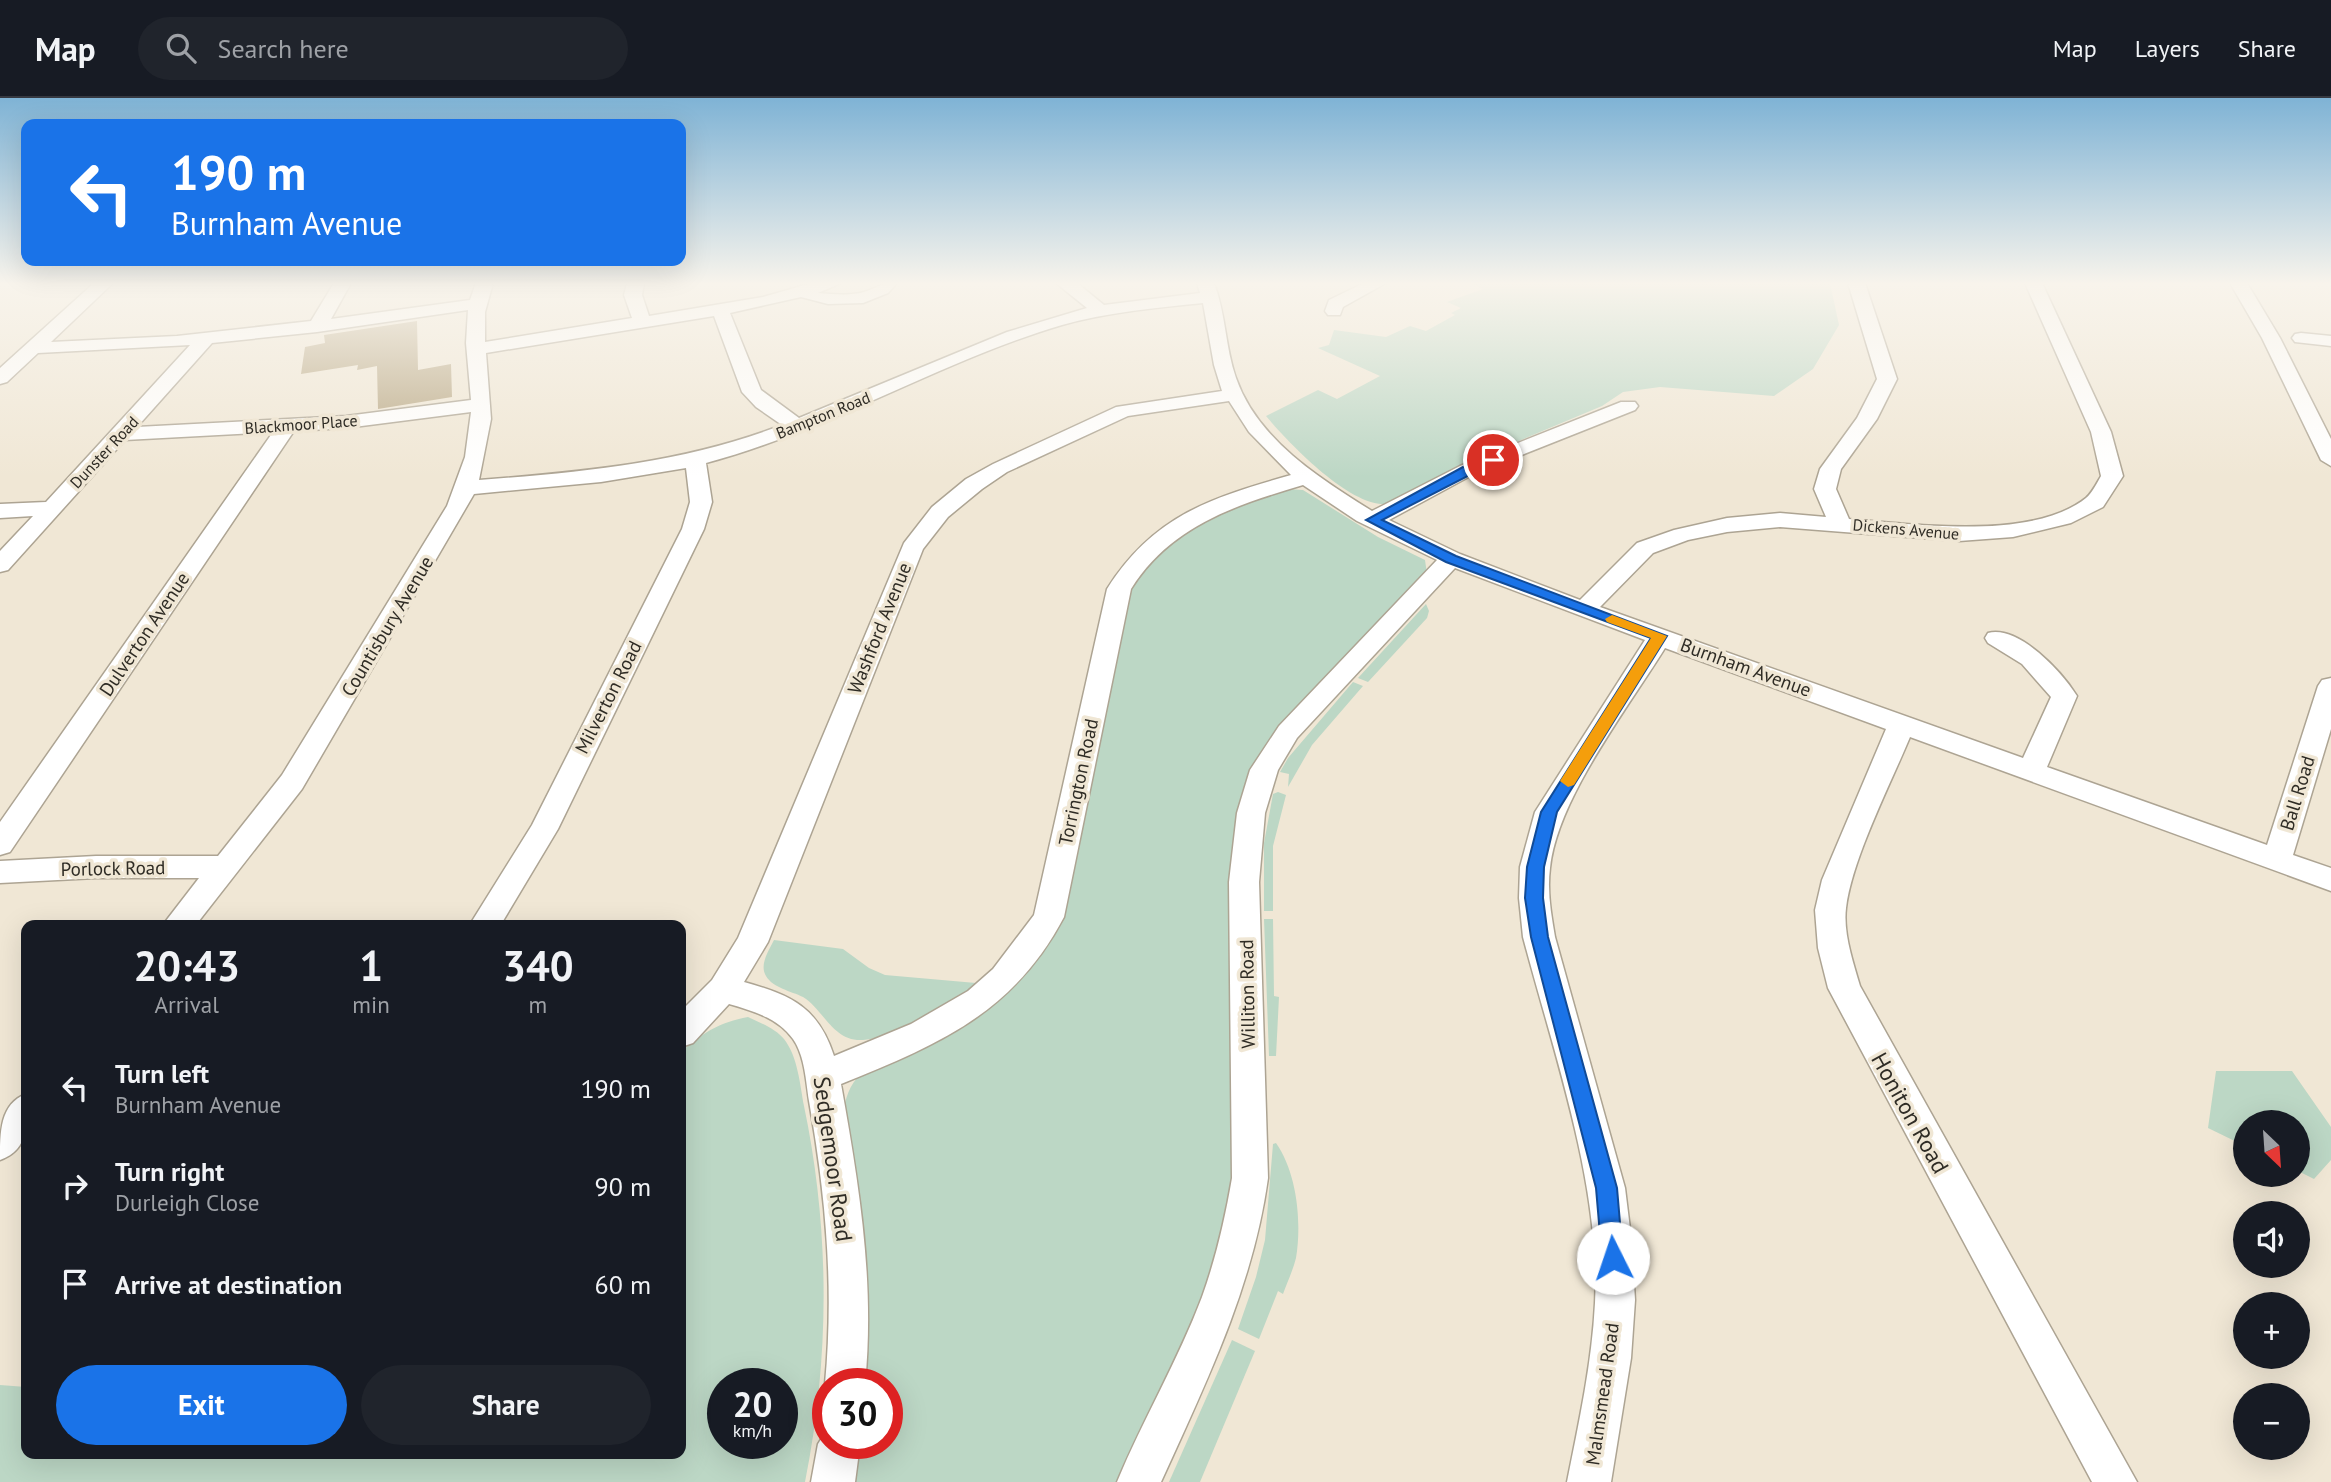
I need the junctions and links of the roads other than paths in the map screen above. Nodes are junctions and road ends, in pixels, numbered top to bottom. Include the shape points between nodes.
1 (33, 348) joint
2 (40, 348) edge
3 (198, 348) edge
4 (486, 348) edge
5 (735, 348) edge
6 (987, 348) edge
7 (1220, 348) edge
8 (1877, 348) edge
9 (2062, 348) edge
10 (2276, 348) edge
11 (477, 349) joint
12 (0, 377) edge
13 (1233, 395) junction
14 (481, 405) junction
15 (1628, 406) dead end
16 (288, 425) junction
17 (797, 426) junction
18 (121, 434) junction
19 (2325, 434) edge
20 (695, 460) junction
21 (2331, 460) edge
22 (1307, 477) junction
23 (466, 488) junction
24 (53, 508) junction
25 (0, 511) edge
26 (1373, 520) junction
27 (1840, 523) junction
28 (1451, 559) junction
29 (0, 565) edge
30 (1585, 609) junction
31 (1660, 636) junction
32 (1997, 638) dead end
33 (2329, 703) edge
34 (1902, 723) junction
35 (2032, 770) junction
36 (0, 844) edge
37 (2277, 859) junction
38 (226, 867) junction
39 (0, 872) edge
40 (2331, 880) edge
41 (182, 920) edge
42 (488, 920) edge
43 (723, 989) junction
44 (686, 1028) edge
45 (822, 1076) junction
46 (845, 1368) edge
47 (837, 1459) edge
48 (833, 1482) edge
49 (1139, 1482) edge
50 (1589, 1482) edge
51 (2115, 1482) edge

1 - 2 street
1 - 12 street
3 - 18 street, Dunster Road
4 - 11 street
5 - 17 street via 752,392
6 - 17 street, Bampton Road
7 - 13 street, Burnham Avenue
8 - 27 street via 1887,379 1867,419 1831,469 1825,489
9 - 27 street, Dickens Avenue via 2101,432 2112,476 2095,502 2013,530 1959,534
10 - 19 street
11 - 14 street, Countisbury Avenue
13 - 22 street, Burnham Avenue via 1262,434
13 - 43 street, Washford Avenue via 1141,407 1103,419 974,484 925,528 901,573 751,942
14 - 16 street, Blackmoor Place
14 - 23 street, Countisbury Avenue via 479,436
15 - 26 street via 1467,470
16 - 18 street, Blackmoor Place
16 - 36 street, Dulverton Avenue
17 - 20 street, Bampton Road
18 - 24 street, Dunster Road
19 - 21 street
20 - 23 street, Bampton Road via 618,473
20 - 42 street, Milverton Road via 701,502 693,529 544,829
22 - 26 street, Burnham Avenue
22 - 45 street, Torrington Road via 1188,520 1145,550 1129,569 1119,590 1049,917 1010,974 958,1016
23 - 38 street, Countisbury Avenue via 309,757
24 - 25 street
24 - 29 street, Dunster Road
26 - 28 street, Burnham Avenue
27 - 30 street, Dickens Avenue via 1780,520 1682,535 1645,548
28 - 30 street, Burnham Avenue
28 - 49 street, Williton Road via 1288,733 1264,770 1251,813 1244,882 1250,1178 1246,1218 1222,1296
30 - 31 street, Burnham Avenue
31 - 34 street, Burnham Avenue
31 - 50 street, Malmsmead Road via 1549,812 1535,867 1539,937 1606,1188 1612,1237 1615,1300 1611,1358
32 - 35 street via 2031,658 2064,696
33 - 37 street, Ball Road
34 - 35 street, Burnham Avenue
34 - 51 street, Honiton Road via 1837,880 1830,910 1844,988
35 - 37 street, Burnham Avenue
37 - 40 street, Burnham Avenue
38 - 39 street, Porlock Road
38 - 41 street, Countisbury Avenue
43 - 44 street, Washford Avenue
43 - 45 street, Sedgemoor Road via 779,1007 793,1017 806,1031
45 - 46 street, Sedgemoor Road via 834,1137 848,1277
47 - 48 street

